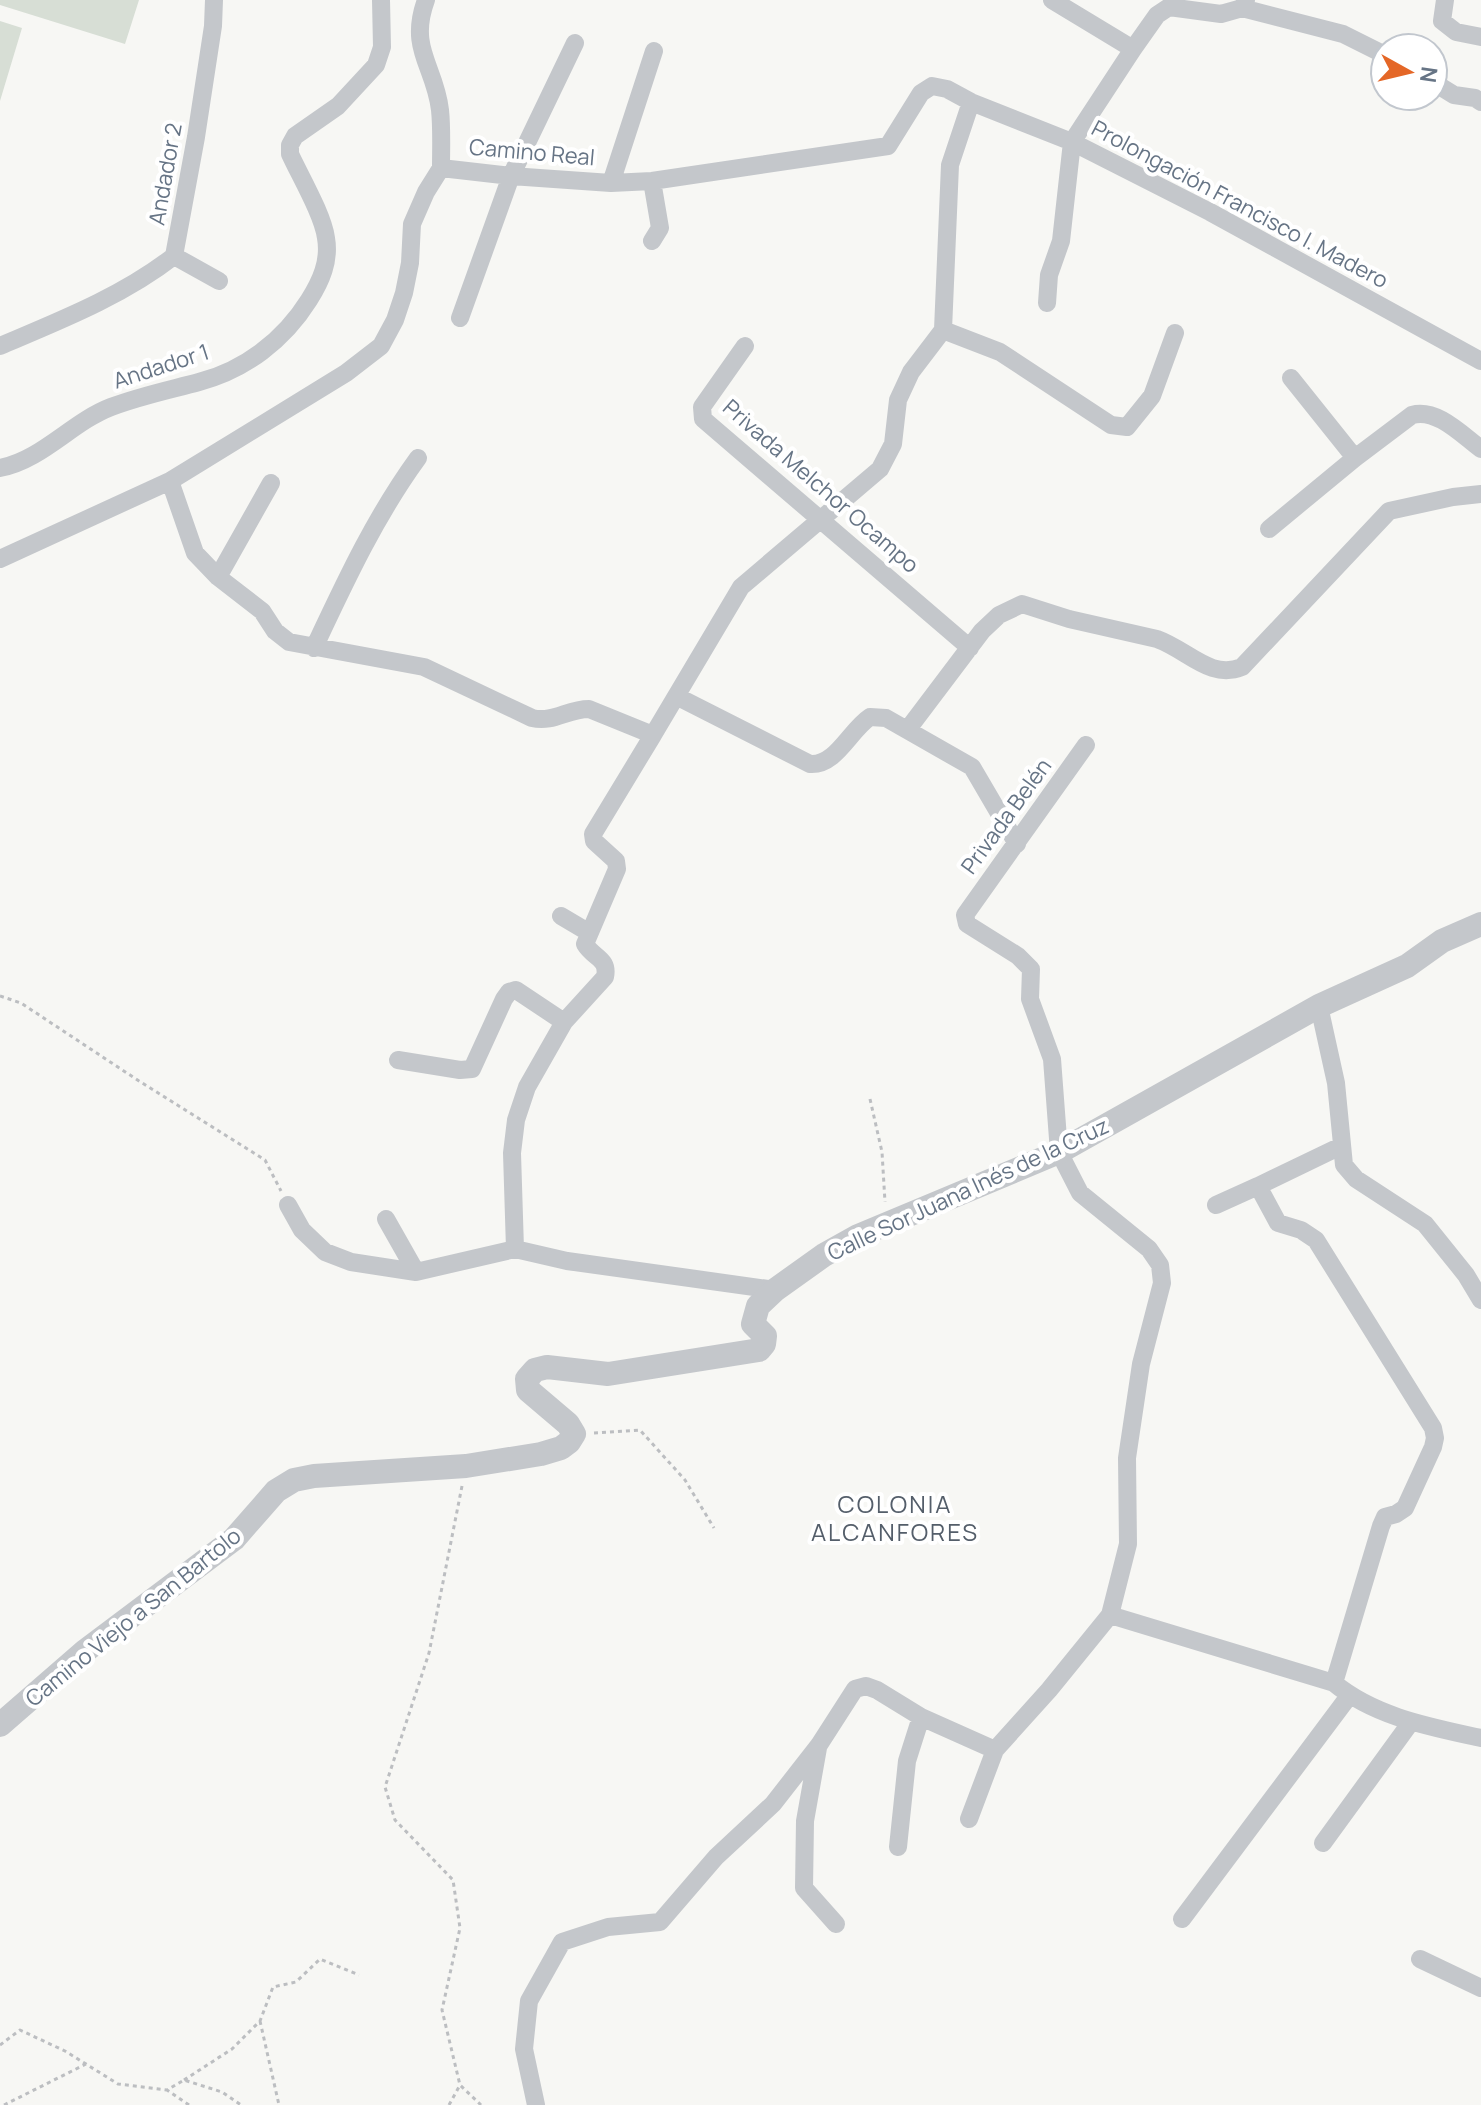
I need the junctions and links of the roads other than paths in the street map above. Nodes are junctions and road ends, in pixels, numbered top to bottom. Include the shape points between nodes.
1 (214, 0) edge
2 (381, 0) edge
3 (426, 0) edge
4 (1052, 0) edge
5 (1445, 0) edge
6 (1244, 4) edge
7 (1481, 37) edge
8 (575, 43) dead end
9 (1369, 47) edge
10 (1133, 49) junction
11 (654, 51) dead end
12 (1449, 92) edge
13 (971, 102) junction
14 (1481, 102) edge
15 (1072, 142) junction
16 (441, 168) junction
17 (511, 176) junction
18 (652, 181) junction
19 (611, 183) junction
20 (652, 241) dead end
21 (174, 256) junction
22 (219, 281) dead end
23 (1047, 303) dead end
24 (460, 318) dead end
25 (943, 330) junction
26 (1175, 333) dead end
27 (0, 346) edge
28 (745, 346) dead end
29 (1481, 361) edge
30 (1291, 378) dead end
31 (1481, 449) edge
32 (418, 458) dead end
33 (1355, 458) junction
34 (0, 468) edge
35 (170, 481) junction
36 (271, 483) dead end
37 (1481, 494) edge
38 (823, 520) junction
39 (1269, 529) dead end
40 (0, 559) edge
41 (218, 577) junction
42 (314, 648) junction
43 (970, 648) junction
44 (678, 697) junction
45 (908, 729) junction
46 (653, 735) junction
47 (1086, 745) dead end
48 (1017, 844) junction
49 (561, 916) dead end
50 (1481, 924) edge
51 (588, 932) junction
52 (1319, 1006) junction
53 (564, 1022) junction
54 (398, 1060) dead end
55 (1341, 1146) junction
56 (1059, 1152) junction
57 (1258, 1186) junction
58 (288, 1205) road end
59 (1216, 1205) dead end
60 (386, 1219) dead end
61 (515, 1249) junction
62 (416, 1272) junction
63 (775, 1290) junction
64 (1481, 1300) edge
65 (1110, 1615) junction
66 (1342, 1690) junction
67 (921, 1717) junction
68 (1411, 1722) junction
69 (0, 1725) edge
70 (1481, 1738) edge
71 (819, 1745) junction
72 (995, 1750) junction
73 (969, 1819) dead end
74 (1323, 1843) dead end
75 (898, 1847) dead end
76 (1182, 1919) dead end
77 (836, 1924) dead end
78 (1420, 1959) dead end
79 (1481, 1988) edge
80 (536, 2105) edge

1 - 21 street, Andador 2
2 - 34 street, Andador 1 via 382,47 376,65 338,106 290,145 326,234 328,256 320,283 299,316 280,339 253,358 202,382 101,411 50,445
3 - 16 street via 418,37 440,108
4 - 10 street
5 - 7 street via 1442,21 1456,32
6 - 9 street
6 - 10 street via 1221,14 1169,7
8 - 17 street
10 - 15 street
11 - 19 street
12 - 14 street
13 - 15 street, Prolongación Francisco I. Madero
13 - 18 street, Camino Real via 932,86 921,93 888,146
13 - 25 street via 950,165
15 - 23 street via 1061,241 1049,275
15 - 29 street, Prolongación Francisco I. Madero
16 - 17 street, Camino Real
16 - 35 street, Camino Real via 412,224 404,293 381,346
17 - 19 street, Camino Real
17 - 24 street
18 - 19 street, Camino Real
18 - 20 street via 660,228
21 - 22 street
21 - 27 street, Andador 2 via 68,318
25 - 26 street via 1000,352 1111,425 1127,427 1152,396
25 - 38 street via 911,372 898,400 893,444 880,469
28 - 38 street, Privada Melchor Ocampo via 702,407 703,419
30 - 33 street
31 - 33 street via 1423,412
32 - 42 street via 367,537
33 - 39 street
35 - 40 street, Camino Real
35 - 41 street via 195,553
36 - 41 street
37 - 43 street via 1389,511 1242,667 1233,670 1220,672 1157,639 1022,604 999,615
38 - 43 street, Privada Melchor Ocampo
38 - 44 street via 741,587
41 - 42 street via 262,611 289,642
42 - 46 street via 424,667 532,718 545,721 589,709
43 - 45 street
44 - 45 street via 810,764 829,760 870,717
44 - 46 street
45 - 48 street via 972,767
46 - 51 street via 593,834 617,869
47 - 48 street, Privada Belén
48 - 56 street, Privada Belén via 965,915 967,924 1031,969 1030,999 1052,1059
49 - 51 street
50 - 52 street, Calle Sor Juana Inés de la Cruz via 1442,941 1407,966
51 - 53 street via 585,944 605,961 605,977
52 - 55 street via 1336,1083
52 - 56 street, Calle Sor Juana Inés de la Cruz
53 - 54 street via 516,990 504,999 472,1069
53 - 61 street via 527,1087 516,1120
55 - 57 street
55 - 64 street via 1344,1165 1356,1179 1425,1224
56 - 63 street, Calle Sor Juana Inés de la Cruz via 824,1255
56 - 65 street via 1080,1193 1149,1249 1160,1265 1162,1283 1141,1364 1127,1458 1128,1544
57 - 59 street
57 - 66 street via 1278,1223 1316,1240 1435,1438 1405,1508 1385,1517
58 - 62 street via 302,1230 325,1252 351,1262
60 - 62 street
61 - 62 street
61 - 63 street
63 - 69 street, Camino Viejo a San Bartolo via 753,1319 765,1336 759,1350 608,1374 535,1370 527,1379 528,1390 574,1434 561,1448 466,1466 294,1480 276,1491 234,1539 85,1651
65 - 66 street
65 - 72 street
66 - 68 street
66 - 76 street
67 - 71 street via 877,1690 855,1689
67 - 72 street
67 - 75 street via 907,1761
68 - 70 street
68 - 74 street
71 - 77 street via 805,1821 804,1888
71 - 80 street via 773,1804 716,1857 660,1922 608,1927 562,1942 529,2001 524,2049
72 - 73 street
78 - 79 street

